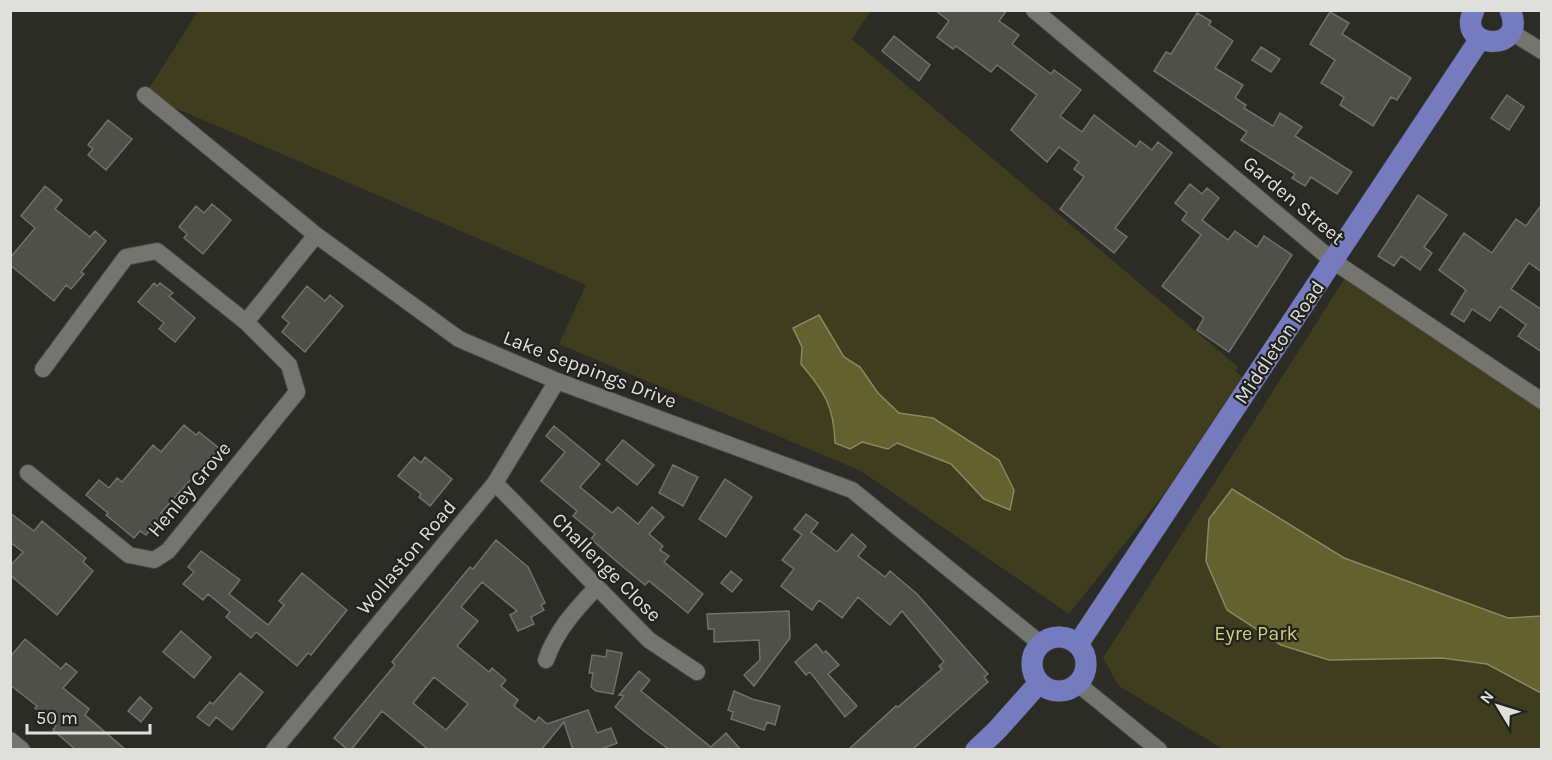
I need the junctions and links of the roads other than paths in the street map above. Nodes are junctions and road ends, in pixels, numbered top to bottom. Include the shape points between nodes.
1 (1035, 10) edge
2 (1474, 10) edge
3 (1510, 10) edge
4 (1511, 32) junction
5 (1480, 39) junction
6 (1542, 51) edge
7 (145, 95) dead end
8 (316, 236) junction
9 (1333, 261) junction
10 (246, 322) junction
11 (43, 369) dead end
12 (557, 381) junction
13 (1542, 401) edge
14 (28, 473) dead end
15 (495, 483) junction
16 (596, 588) junction
17 (1041, 644) junction
18 (1078, 644) junction
19 (546, 660) dead end
20 (697, 672) dead end
21 (1039, 683) junction
22 (1078, 684) junction
23 (10, 740) edge
24 (22, 750) edge
25 (274, 750) edge
26 (976, 750) edge
27 (1159, 750) edge

1 - 9 street, Garden Street
2 - 5 main road via 1471,25
3 - 4 main road via 1514,25
4 - 5 main road via 1497,42
4 - 6 street
5 - 9 main road, Middleton Road
7 - 8 street, Lake Seppings Drive
8 - 10 street
8 - 12 street, Lake Seppings Drive via 459,339
9 - 13 street, Garden Street
9 - 18 main road, Middleton Road
10 - 11 street, Henley Grove via 156,251 126,257
10 - 14 street, Henley Grove via 290,365 297,392 168,551 154,560 129,555
12 - 15 street, Wollaston Road
12 - 17 street, Lake Seppings Drive via 852,490
15 - 16 street, Challenge Close
15 - 25 street, Wollaston Road
16 - 19 street via 558,633
16 - 20 street, Challenge Close via 649,640
17 - 18 main road via 1060,637
17 - 21 main road via 1032,663
18 - 22 main road via 1086,664
21 - 22 main road via 1058,692
21 - 26 main road
22 - 27 street
23 - 24 street

